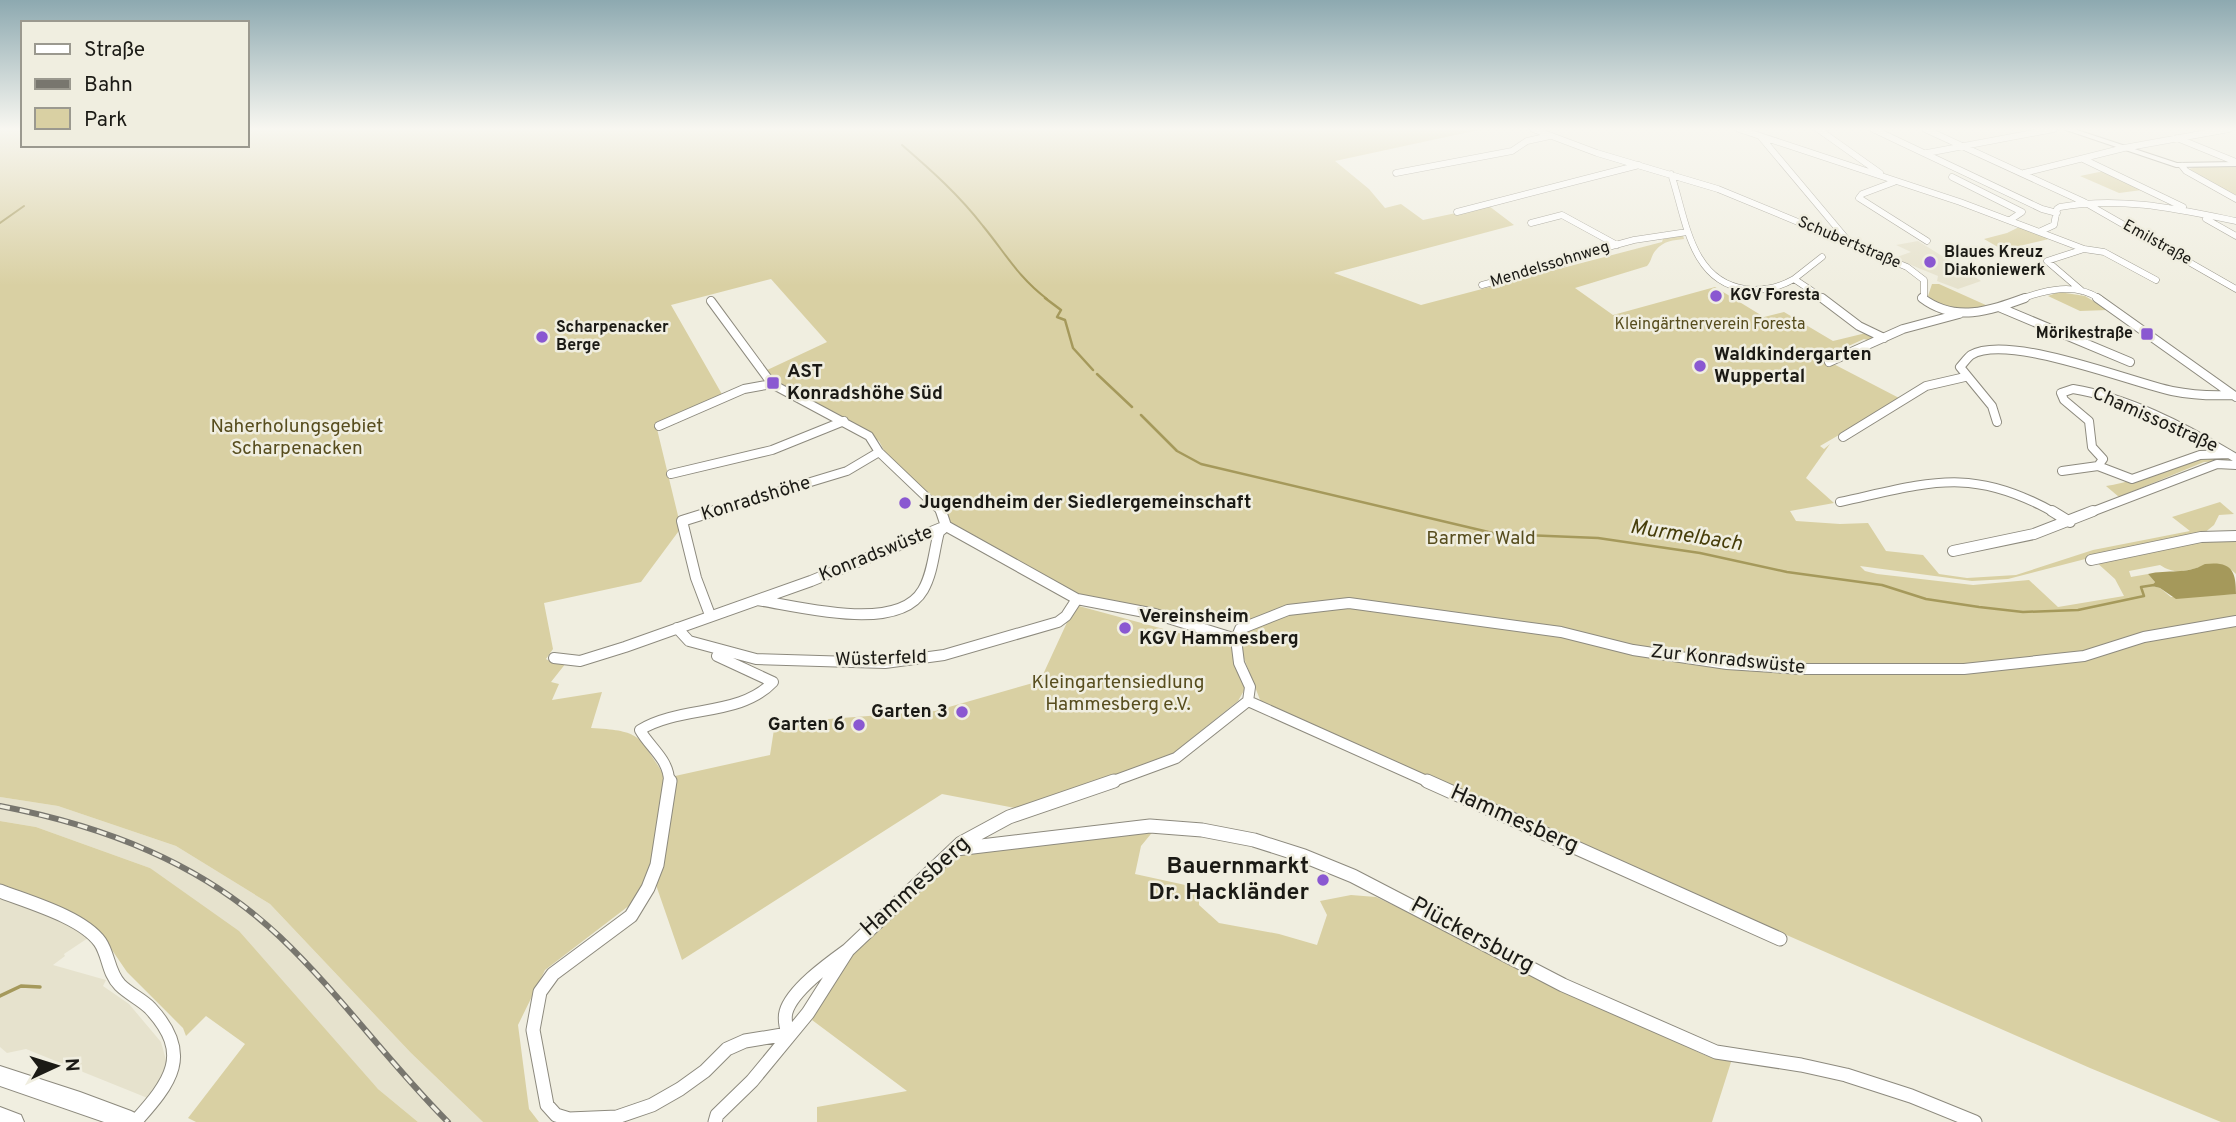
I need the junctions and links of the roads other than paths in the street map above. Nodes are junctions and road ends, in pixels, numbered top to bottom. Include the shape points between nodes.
1 (1576, 181) edge
2 (1673, 181) edge
3 (1696, 181) edge
4 (1797, 181) edge
5 (1961, 181) edge
6 (1983, 181) edge
7 (2041, 181) edge
8 (2129, 181) edge
9 (2203, 181) edge
10 (1894, 182) joint
11 (2236, 199) edge
12 (2084, 202) junction
13 (1457, 212) dead end
14 (2056, 213) junction
15 (2197, 214) junction
16 (2010, 219) junction
17 (2236, 221) edge
18 (1531, 223) dead end
19 (2041, 231) junction
20 (1687, 232) junction
21 (2236, 236) edge
22 (1927, 241) dead end
23 (1849, 243) junction
24 (1617, 245) junction
25 (2084, 249) junction
26 (1822, 257) dead end
27 (1794, 279) junction
28 (2156, 280) dead end
29 (1482, 285) dead end
30 (2236, 289) edge
31 (2083, 291) junction
32 (711, 301) dead end
33 (2001, 308) junction
34 (1959, 313) junction
35 (1884, 338) junction
36 (1829, 362) dead end
37 (2130, 362) dead end
38 (1965, 377) junction
39 (772, 384) junction
40 (2234, 396) edge
41 (844, 421) junction
42 (1997, 422) dead end
43 (659, 426) dead end
44 (1843, 437) dead end
45 (879, 452) junction
46 (2233, 456) edge
47 (2236, 465) edge
48 (2098, 466) junction
49 (2062, 471) dead end
50 (671, 474) dead end
51 (1840, 502) dead end
52 (2070, 522) junction
53 (946, 526) junction
54 (2236, 536) edge
55 (1953, 551) dead end
56 (2091, 560) dead end
57 (1077, 599) junction
58 (752, 600) junction
59 (710, 615) junction
60 (2236, 621) edge
61 (677, 628) junction
62 (1233, 638) junction
63 (721, 651) junction
64 (554, 658) dead end
65 (1248, 701) junction
66 (956, 849) junction
67 (0, 891) edge
68 (1780, 939) dead end
69 (848, 950) junction
70 (788, 1034) junction
71 (0, 1076) edge
72 (0, 1118) edge
73 (130, 1121) edge
74 (13, 1122) edge
75 (715, 1122) edge
76 (1975, 1122) edge

1 - 13 street
2 - 20 street
3 - 23 street, Schubertstraße
4 - 23 street
5 - 16 street via 2022,212
6 - 14 street
7 - 12 street, Emilstraße
8 - 15 street
9 - 11 street
10 - 16 street
10 - 22 street via 1859,198
12 - 14 street via 2060,207
12 - 15 street via 2129,201
12 - 30 street, Emilstraße
14 - 19 street via 2054,225
15 - 17 street
15 - 21 street
16 - 19 street
18 - 24 street, Mendelssohnweg via 1562,215
19 - 25 street
20 - 24 street, Mendelssohnweg
20 - 27 street via 1707,270 1729,286 1755,290
23 - 34 street, Schubertstraße via 1915,271 1923,280 1922,298
24 - 29 street, Mendelssohnweg
25 - 28 street via 2104,252
25 - 31 street via 2047,261
26 - 27 street
27 - 35 street via 1860,328
31 - 33 street via 2049,290
31 - 40 street
32 - 39 street
33 - 34 street
33 - 37 street
34 - 35 street
35 - 36 street
38 - 40 street via 1960,368 1964,361 1986,351 2014,351 2049,356 2165,390
38 - 42 street via 1992,406
38 - 44 street via 1926,386
39 - 41 street
39 - 43 street via 744,389
41 - 45 street via 869,436
41 - 50 street via 771,450
45 - 53 street via 943,513
45 - 59 street, Konradshöhe via 847,471 682,521
46 - 48 street, Chamissostraße via 2200,455 2132,479
46 - 48 street, Chamissostraße via 2126,404 2084,389 2063,390 2064,400 2089,421 2092,447 2103,458
47 - 52 street via 2217,464
48 - 49 street
51 - 52 street via 1948,481 1973,482 2023,496
52 - 55 street via 2012,540
53 - 57 street, Konradswüste
53 - 58 street, Konradswüste
53 - 58 street via 939,532 924,590 894,610 862,615
54 - 56 street via 2201,537
57 - 62 street, Konradswüste via 1155,614
57 - 63 street, Wüsterfeld via 1058,622 916,660 756,659
58 - 59 street, Konradswüste
59 - 61 street, Konradswüste
60 - 62 street, Zur Konradswüste via 2144,637 2084,656 1931,670 1727,664 1633,650 1561,632 1349,603 1288,610 1240,629
61 - 63 street, Wüsterfeld via 689,640
61 - 64 street, Konradswüste via 580,660
62 - 65 street via 1250,687
63 - 70 street via 717,656 773,682 742,702 682,711 640,730 659,752 670,778 657,866 631,916 560,968 540,992 533,1030 544,1095 553,1112 569,1119 617,1117 680,1089 727,1049
65 - 66 street, Hammesberg via 1170,762 1015,814 976,832
65 - 68 street, Hammesberg
66 - 69 street, Hammesberg
66 - 76 street, Plückersburg via 1150,826 1181,826 1270,844 1404,899 1544,974 1716,1052 1823,1070 1919,1098
67 - 73 street via 85,928 99,939 120,985 149,1007 171,1035 173,1073 154,1101
69 - 70 street, Hammesberg via 808,1013
69 - 70 street, Hammesberg via 788,1005
70 - 75 street, Hammesberg
71 - 73 highway
72 - 74 highway

